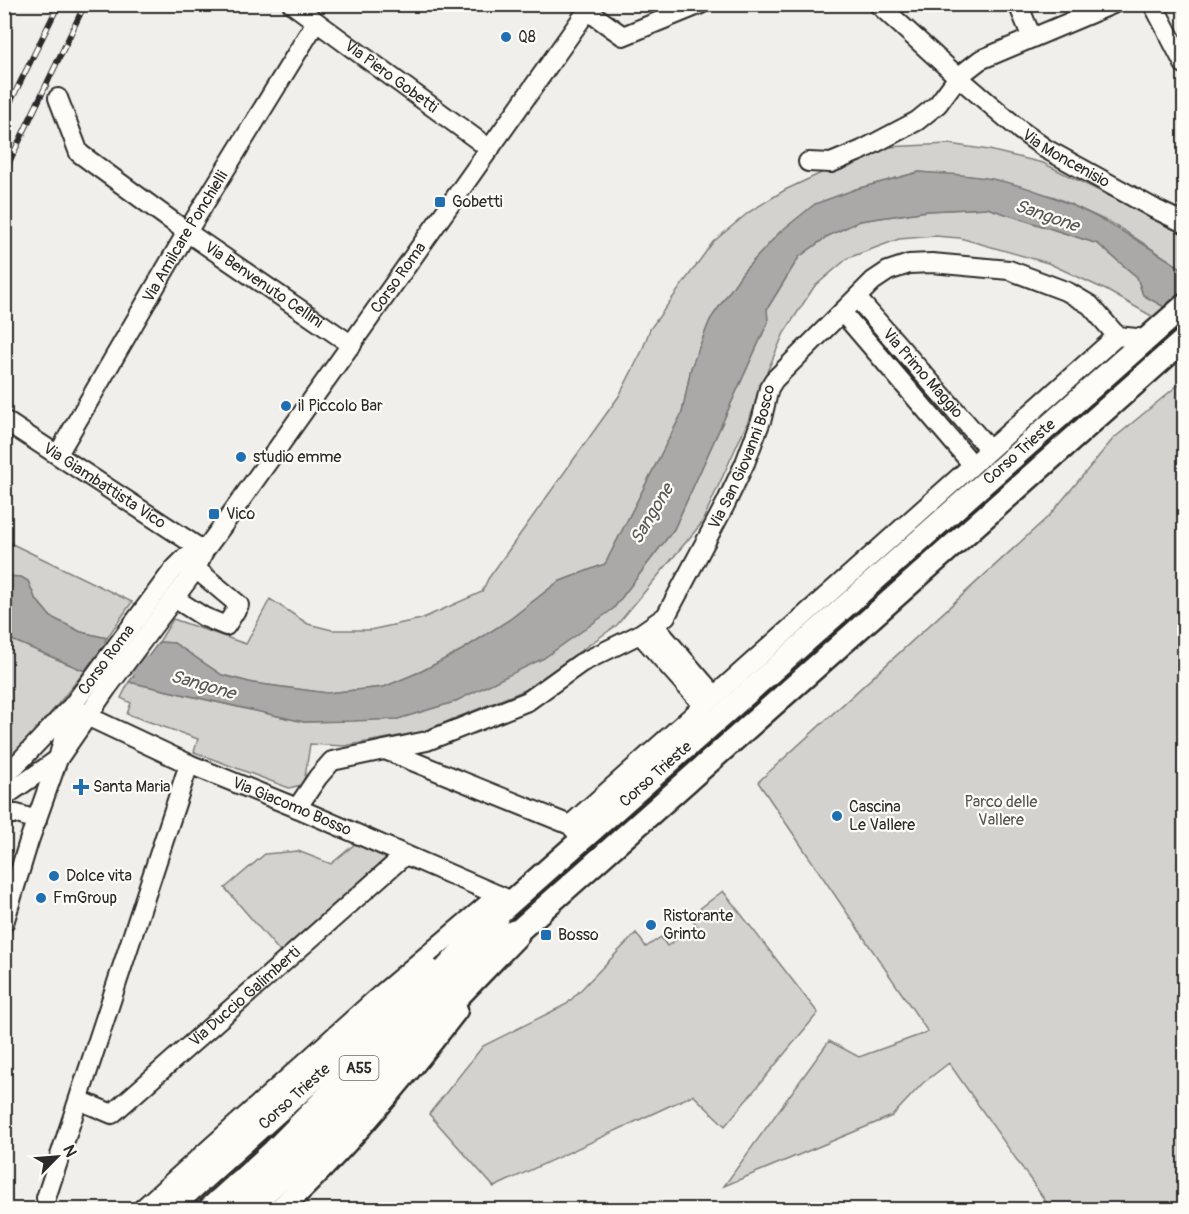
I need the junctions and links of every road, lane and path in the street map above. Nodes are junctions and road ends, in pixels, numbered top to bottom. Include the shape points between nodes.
1 (292, 4) edge
2 (701, 4) edge
3 (878, 4) edge
4 (1018, 4) edge
5 (1113, 4) edge
6 (1153, 4) edge
7 (590, 8) edge
8 (316, 22) junction
9 (1032, 38) junction
10 (1185, 64) edge
11 (958, 77) junction
12 (58, 98) dead end
13 (490, 149) junction
14 (808, 162) dead end
15 (1185, 223) edge
16 (187, 232) junction
17 (857, 298) junction
18 (1185, 306) edge
19 (842, 312) junction
20 (1152, 334) junction
21 (1117, 336) junction
22 (1180, 344) edge
23 (352, 345) junction
24 (4, 420) edge
25 (989, 449) junction
26 (58, 454) junction
27 (972, 464) junction
28 (204, 551) junction
29 (196, 569) junction
30 (174, 598) junction
31 (647, 629) junction
32 (101, 677) junction
33 (709, 700) junction
34 (72, 706) junction
35 (89, 717) junction
36 (385, 750) junction
37 (58, 759) junction
38 (189, 764) junction
39 (4, 778) edge
40 (4, 797) edge
41 (297, 808) junction
42 (4, 814) edge
43 (37, 820) junction
44 (576, 832) junction
45 (405, 855) junction
46 (505, 912) junction
47 (4, 923) edge
48 (79, 1100) junction
49 (46, 1198) dead end
50 (141, 1209) edge
51 (168, 1209) edge
52 (212, 1209) edge
53 (242, 1209) edge
54 (279, 1209) edge

1 - 8 street, Via Piero Gobetti
2 - 7 street via 624,36
3 - 11 street, Via Moncenisio
4 - 9 street
5 - 9 street
6 - 10 street
7 - 13 street, Corso Roma
8 - 13 street, Via Piero Gobetti
8 - 16 street, Via Amilcare Ponchielli
9 - 11 street via 980,60
11 - 14 street via 938,104 917,121 831,163
11 - 15 street, Via Moncenisio via 1046,149
12 - 16 street, Via Benvenuto Cellini via 79,153
13 - 23 street, Corso Roma
16 - 23 street, Via Benvenuto Cellini
16 - 26 street, Via Amilcare Ponchielli
17 - 19 street, Via San Giovanni Bosco
17 - 21 street, Via San Giovanni Bosco via 888,271 909,264 1009,270 1068,292 1090,305
17 - 25 street, Via Primo Maggio
18 - 20 main road, Corso Trieste
19 - 27 street, Via Primo Maggio
19 - 31 street, Via San Giovanni Bosco via 769,388 762,418 725,505 666,616
20 - 21 street
20 - 44 main road, Corso Trieste
21 - 25 street, Corso Trieste
22 - 46 main road, Corso Trieste
23 - 28 street, Corso Roma
24 - 26 street, Via Giambattista Vico
25 - 27 street, Corso Trieste
26 - 28 street, Via Giambattista Vico
27 - 33 street, Corso Trieste
28 - 29 street, Corso Roma
28 - 32 street, Corso Roma via 185,558 141,610
29 - 30 street, Corso Roma
29 - 30 street via 239,605 226,626
30 - 32 street, Corso Roma via 148,633
31 - 33 street
31 - 36 street, Via San Giovanni Bosco via 581,663 528,701 427,741
32 - 34 street, Corso Roma
32 - 35 street via 84,704
33 - 44 street, Corso Trieste
34 - 35 street, Via Giacomo Bosso
34 - 37 street, Corso Roma
34 - 39 street
35 - 37 street, Corso Roma
35 - 38 street, Via Giacomo Bosso
36 - 41 street, Via San Giovanni Bosco via 332,761
36 - 44 street
37 - 40 street
37 - 43 street, Corso Roma
38 - 41 street, Via Giacomo Bosso
38 - 48 street
41 - 45 street, Via Giacomo Bosso
42 - 43 street
43 - 47 street, Corso Roma
44 - 46 main road, Corso Trieste
45 - 46 street, Via Giacomo Bosso
45 - 48 street, Via Duccio Galimberti via 112,1114
46 - 50 street via 372,1002
46 - 51 main road, Corso Trieste
46 - 52 highway, A55 via 275,1153
46 - 53 highway, A55 via 289,1168
46 - 54 main road, Corso Trieste via 413,1066 307,1184
48 - 49 street

